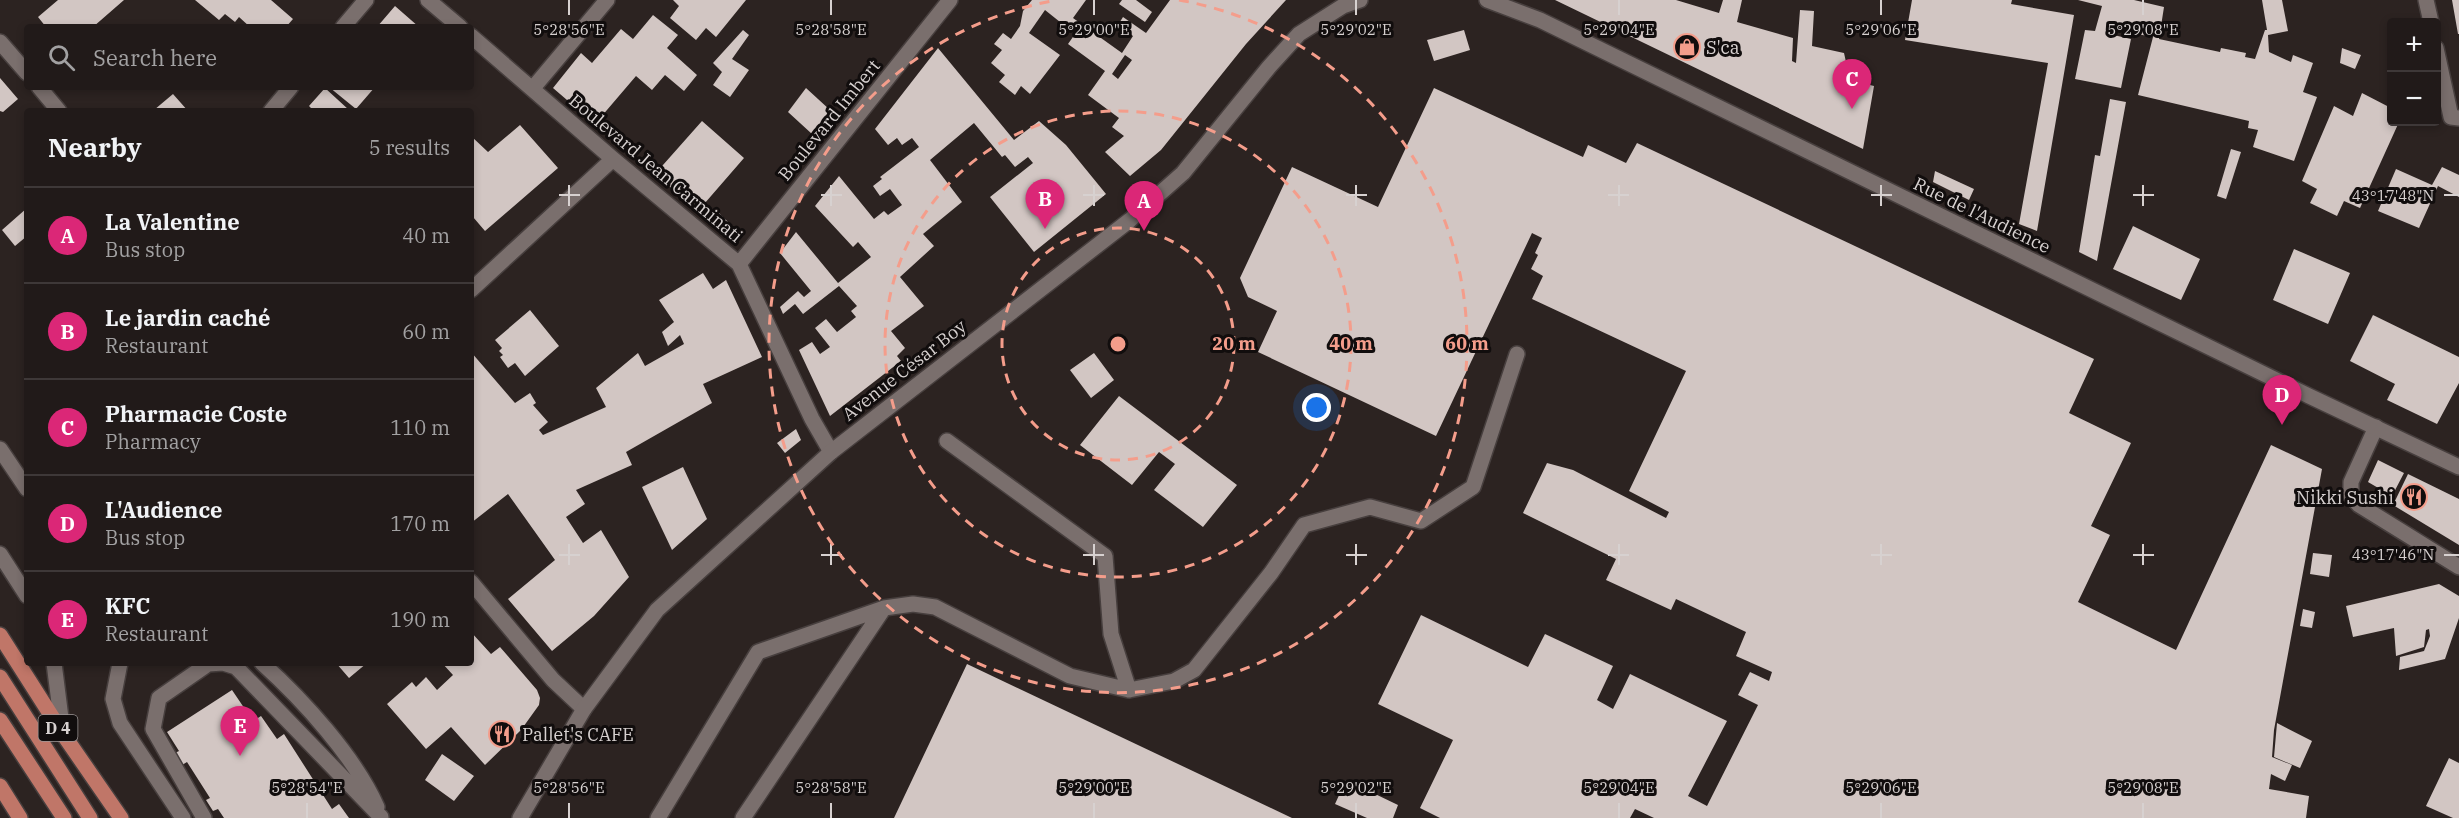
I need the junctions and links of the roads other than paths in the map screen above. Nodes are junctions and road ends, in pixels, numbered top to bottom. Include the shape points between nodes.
1 (366, 0) edge
2 (428, 0) edge
3 (607, 0) edge
4 (950, 0) edge
5 (1360, 0) edge
6 (1487, 0) edge
7 (2426, 0) edge
8 (2430, 18) edge
9 (346, 24) edge
10 (456, 24) edge
11 (474, 38) edge
12 (0, 42) edge
13 (24, 70) edge
14 (2441, 71) edge
15 (534, 88) junction
16 (42, 90) edge
17 (288, 90) edge
18 (56, 108) edge
19 (274, 108) edge
20 (2459, 118) edge
21 (613, 159) junction
22 (740, 264) junction
23 (474, 287) edge
24 (1517, 354) dead end
25 (2376, 427) junction
26 (947, 441) dead end
27 (0, 449) edge
28 (831, 452) junction
29 (2459, 467) edge
30 (24, 485) edge
31 (0, 554) edge
32 (2459, 567) edge
33 (474, 586) edge
34 (24, 591) edge
35 (884, 608) junction
36 (0, 635) edge
37 (54, 666) edge
38 (119, 666) edge
39 (205, 666) edge
40 (233, 666) edge
41 (265, 666) edge
42 (0, 677) edge
43 (1129, 690) junction
44 (584, 709) junction
45 (0, 720) edge
46 (63, 734) junction
47 (0, 786) edge
48 (20, 818) edge
49 (64, 818) edge
50 (90, 818) edge
51 (121, 818) edge
52 (183, 818) edge
53 (204, 818) edge
54 (381, 818) edge
55 (520, 818) edge
56 (658, 818) edge
57 (743, 818) edge

1 - 9 street
2 - 10 street
3 - 15 street
4 - 22 street, Boulevard Imbert
5 - 28 street, Avenue César Boy via 1343,6 1299,34 1184,173 1130,220
6 - 25 street, Rue de l'Audience via 1540,20
7 - 8 street
11 - 15 street, Boulevard Jean Carminati
12 - 13 street
14 - 20 street via 2451,117
15 - 21 street, Boulevard Jean Carminati
16 - 18 street
17 - 19 street
21 - 22 street, Boulevard Jean Carminati
21 - 23 street
22 - 28 street, Boulevard Jean Carminati
24 - 43 street via 1473,487 1422,521 1371,507 1304,525 1194,670 1174,681
25 - 29 street, Rue de l'Audience
25 - 32 street via 2351,482 2351,496 2359,506
26 - 43 street via 1105,556 1111,633
27 - 30 street
28 - 44 street, Avenue César Boy via 657,610
31 - 34 street
33 - 44 street via 553,680
35 - 43 street via 913,604 935,607 1070,676
35 - 56 street via 758,652
35 - 57 street
36 - 46 main road, D 4
37 - 46 street
38 - 52 street via 113,699 120,723
39 - 53 street via 159,698 153,729
40 - 54 street
41 - 54 street via 352,762 369,788
42 - 50 main road, D 4
44 - 55 street, Avenue César Boy
45 - 49 main road, D 4
46 - 51 main road, D 4
47 - 48 main road

